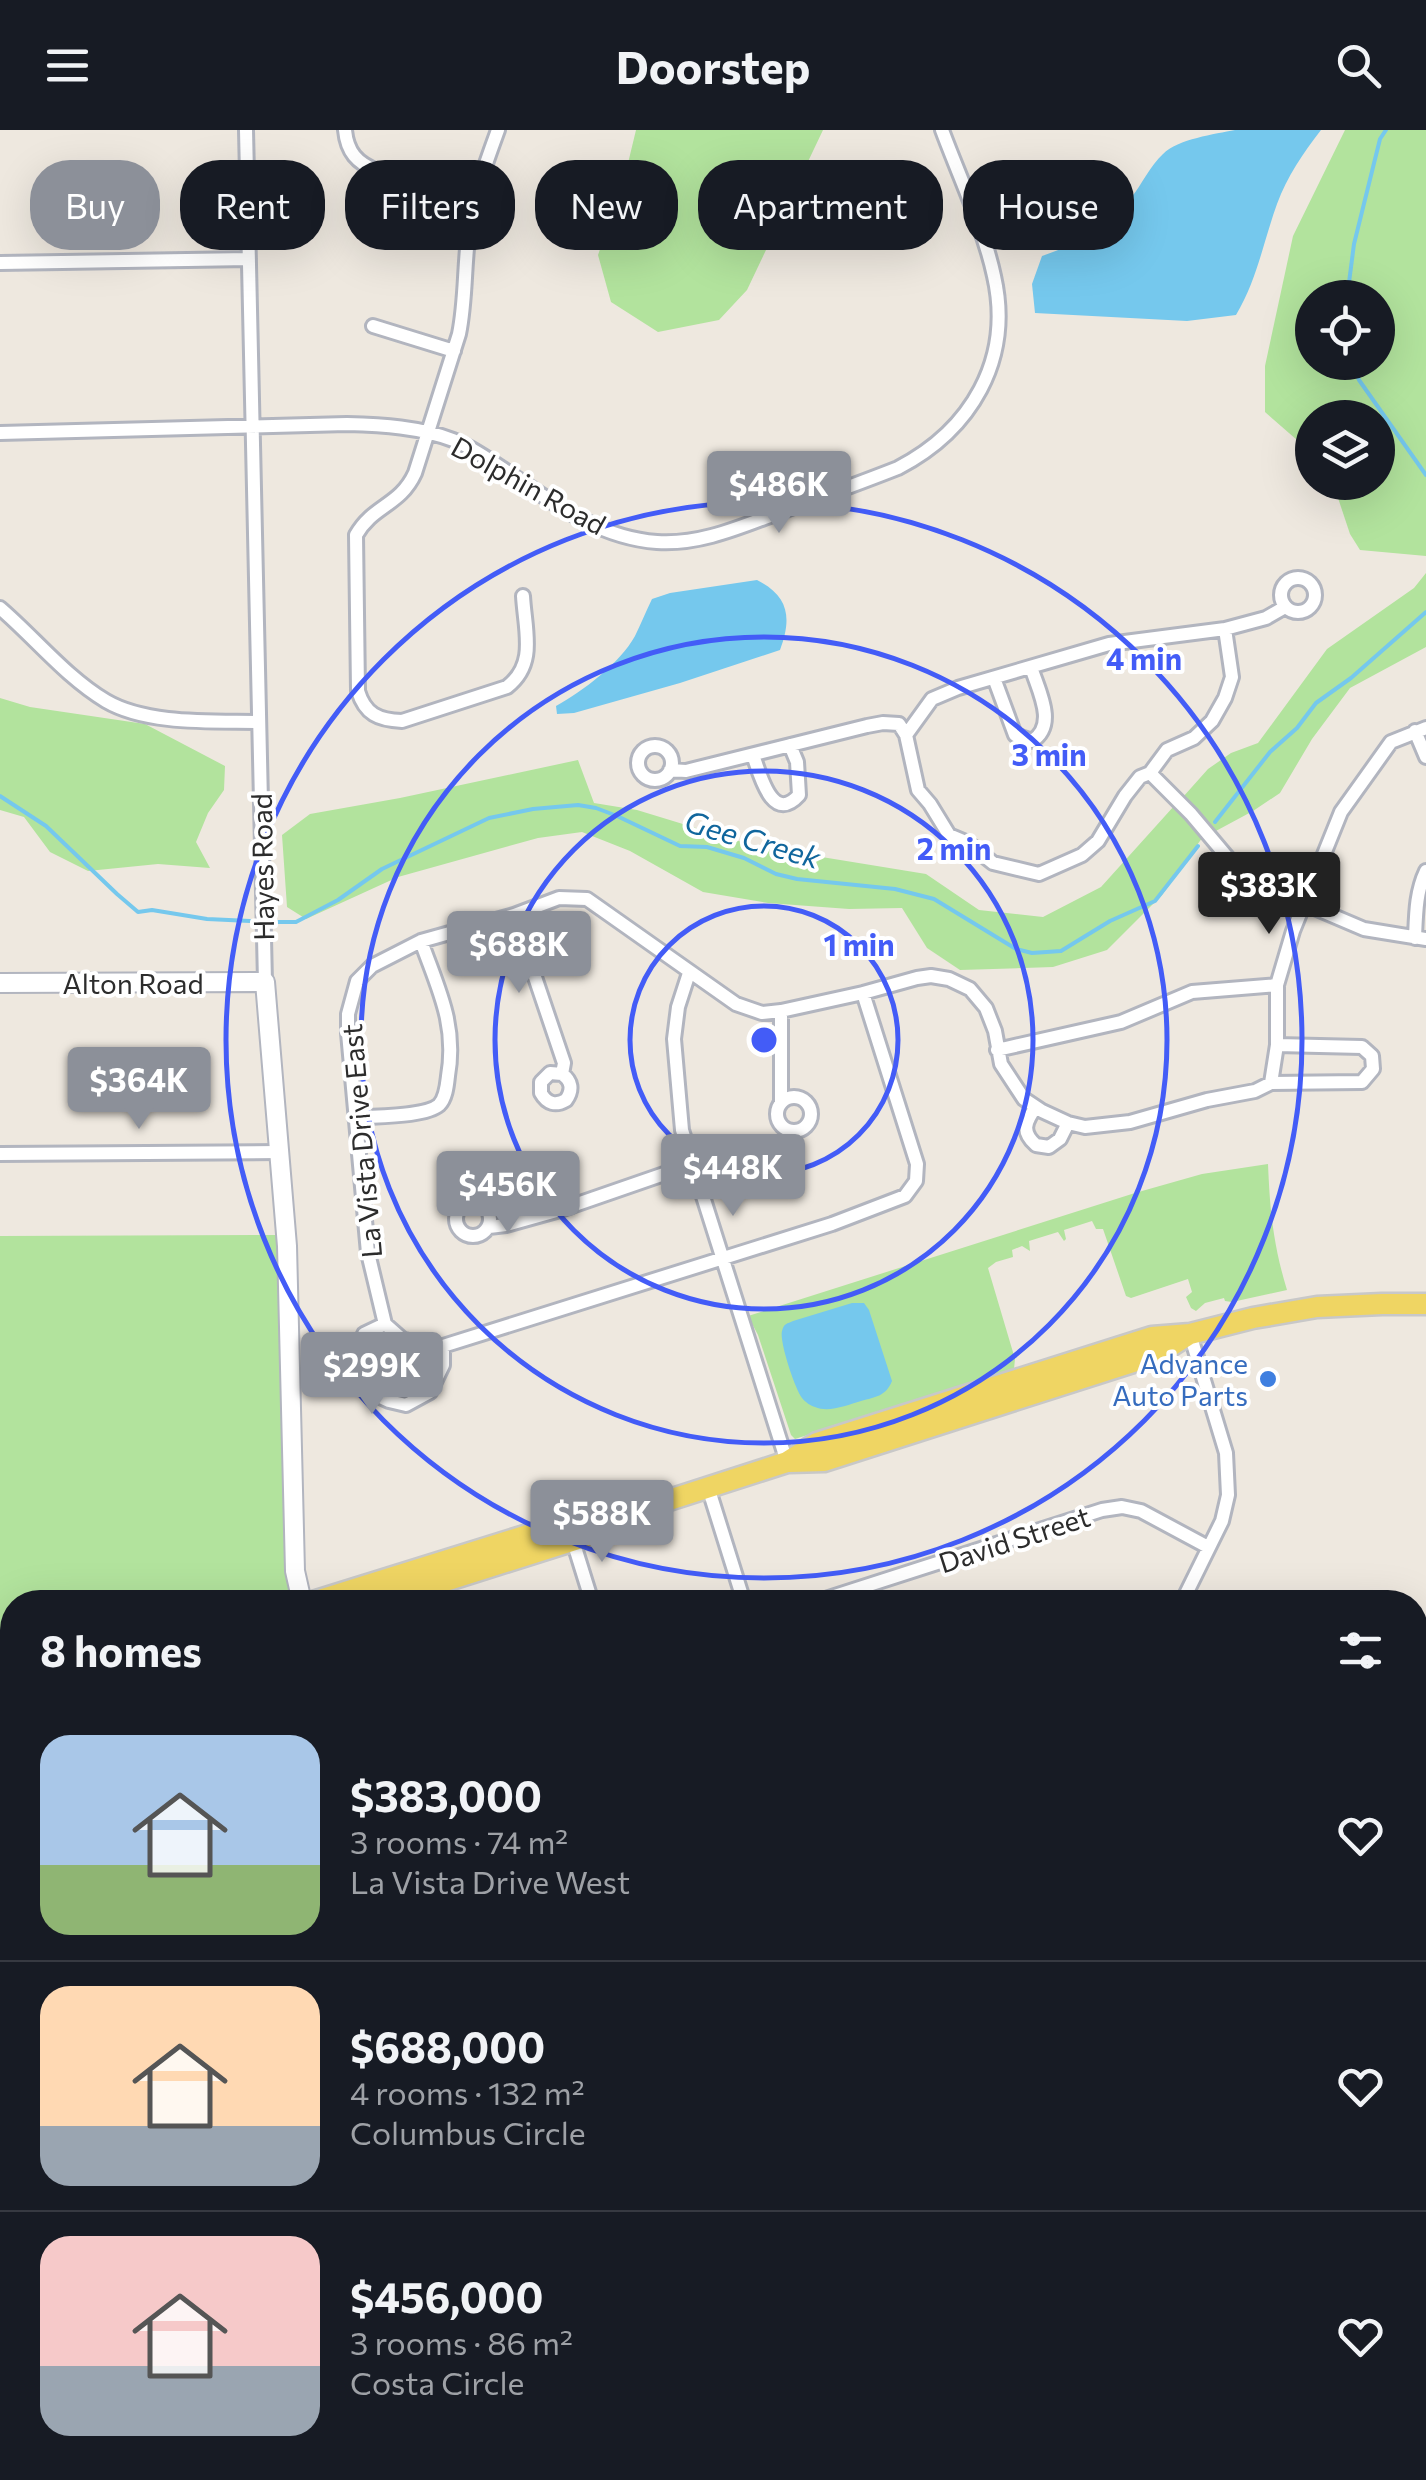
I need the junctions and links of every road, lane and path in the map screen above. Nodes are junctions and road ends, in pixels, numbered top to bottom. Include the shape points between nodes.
1 (246, 130) edge
2 (345, 130) edge
3 (498, 130) edge
4 (943, 130) edge
5 (358, 160) edge
6 (488, 160) edge
7 (468, 250) edge
8 (249, 259) junction
9 (0, 263) edge
10 (373, 326) dead end
11 (454, 351) junction
12 (254, 427) junction
13 (427, 432) junction
14 (0, 434) edge
15 (523, 596) dead end
16 (1286, 607) dead end
17 (0, 608) edge
18 (1225, 629) junction
19 (1031, 667) junction
20 (994, 678) junction
21 (259, 722) junction
22 (1421, 730) edge
23 (906, 735) junction
24 (790, 745) junction
25 (753, 754) junction
26 (1426, 757) edge
27 (670, 770) dead end
28 (1150, 773) junction
29 (1426, 871) edge
30 (1305, 904) junction
31 (514, 915) junction
32 (1421, 938) edge
33 (421, 941) junction
34 (690, 972) junction
35 (265, 982) junction
36 (0, 984) edge
37 (1277, 986) junction
38 (863, 994) junction
39 (781, 1011) junction
40 (1277, 1045) junction
41 (997, 1050) junction
42 (562, 1074) dead end
43 (1272, 1083) junction
44 (781, 1102) dead end
45 (1036, 1107) junction
46 (354, 1118) junction
47 (1068, 1123) junction
48 (279, 1152) junction
49 (0, 1154) edge
50 (694, 1164) junction
51 (489, 1227) dead end
52 (723, 1258) junction
53 (1426, 1304) edge
54 (385, 1324) junction
55 (1190, 1334) junction
56 (443, 1346) junction
57 (787, 1462) junction
58 (708, 1487) junction
59 (629, 1512) junction
60 (572, 1541) junction
61 (1208, 1548) junction
62 (299, 1590) edge
63 (351, 1590) edge
64 (417, 1590) edge
65 (588, 1590) edge
66 (740, 1590) edge
67 (875, 1590) edge
68 (1188, 1590) edge

1 - 8 street, Hayes Road
2 - 5 street
3 - 6 street
4 - 13 street, Dolphin Road via 992,267 999,321 992,362 972,406 921,456 721,534 659,542 582,520 475,450
7 - 11 street
8 - 9 street
8 - 12 street, Hayes Road
10 - 11 street
11 - 13 street
12 - 13 street, Dolphin Road
12 - 14 street, Dolphin Road
12 - 21 street, Hayes Road
13 - 15 street via 408,488 356,534 362,704 385,720 402,721 507,687 527,656
16 - 18 street
17 - 21 street via 110,703 157,717
18 - 19 street via 1109,644
18 - 28 street via 1232,677 1225,698 1212,721 1168,750
19 - 20 street
19 - 20 street via 1046,722 1032,741 1015,734
20 - 23 street via 932,699
21 - 35 street, Hayes Road
22 - 26 street
22 - 30 street via 1391,742 1356,789
23 - 24 street via 899,724 883,723
23 - 28 street via 918,790 948,834 994,863 1039,874 1098,840 1125,796
24 - 25 street
24 - 25 street via 799,795 786,804 769,796
25 - 27 street
28 - 30 street via 1239,871
29 - 32 street via 1418,896
30 - 32 street via 1364,929
30 - 37 street
31 - 33 street, La Vista Drive East
31 - 34 street, La Vista Drive East via 560,898 587,899
31 - 42 street via 564,1062
33 - 46 street, La Vista Drive East via 372,966 358,981 348,1014
33 - 46 street via 450,1025 445,1092 425,1112
34 - 39 street, La Vista Drive East via 736,1004
34 - 50 street via 674,1039 682,1130
35 - 36 street, Alton Road
35 - 48 street, Hayes Road
37 - 40 street
37 - 41 street via 1192,992 1122,1022
38 - 39 street, La Vista Drive East
38 - 41 street, La Vista Drive East via 930,976 958,983 986,1008
38 - 52 street via 916,1181 905,1196
39 - 44 street
40 - 43 street
40 - 43 street via 1362,1047 1373,1069 1362,1082
41 - 45 street, La Vista Drive East via 1008,1078
43 - 47 street via 1130,1122
45 - 47 street
45 - 47 street via 1025,1126 1036,1146 1049,1147
46 - 54 street, La Vista Drive East via 368,1253
48 - 49 street
48 - 62 street, Hayes Road
50 - 51 street
50 - 52 street
52 - 56 street
52 - 57 street
53 - 55 main road via 1282,1312
54 - 56 street via 402,1339
54 - 56 street via 364,1334 356,1365 366,1390 389,1401 406,1405 430,1392 443,1366
55 - 57 main road via 1152,1336 817,1443
55 - 61 street via 1228,1474 1222,1521
57 - 58 main road
58 - 59 main road
58 - 66 street
59 - 60 main road
59 - 63 main road via 595,1514
60 - 64 main road
60 - 65 street
61 - 67 street, David Street via 1122,1507
61 - 68 street

